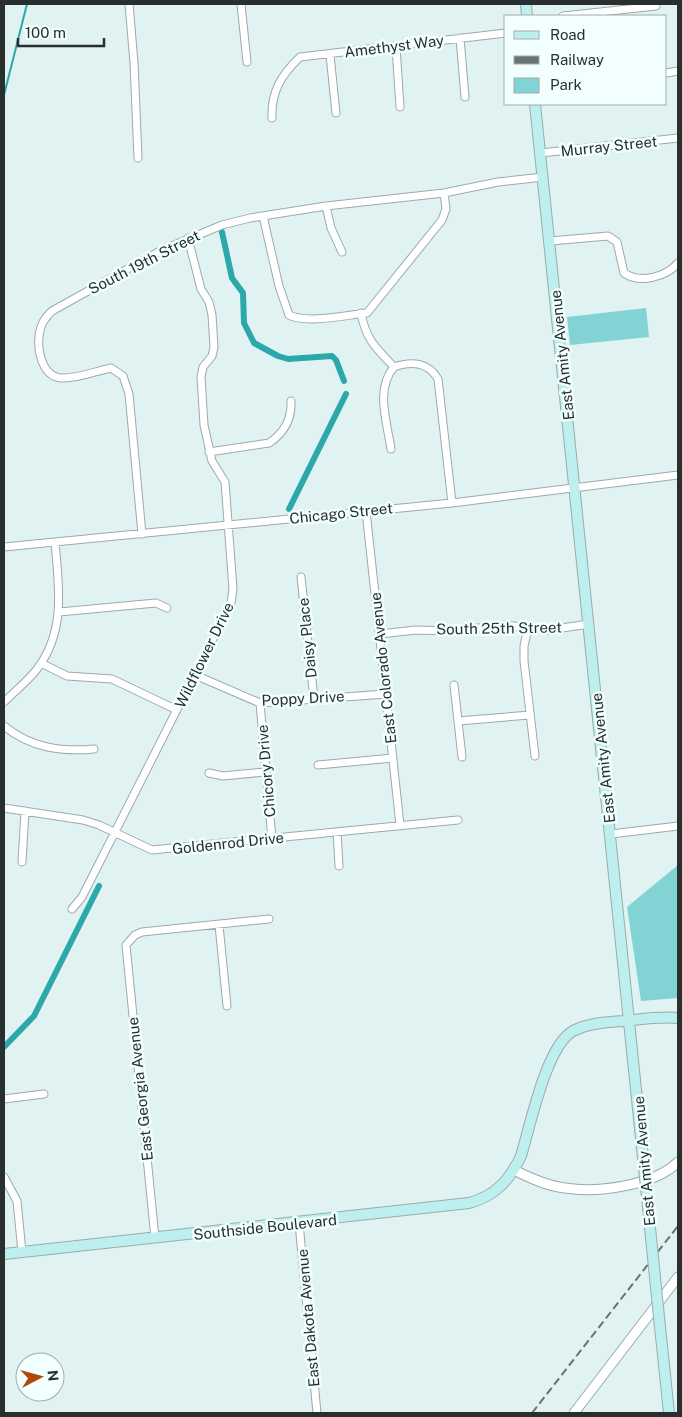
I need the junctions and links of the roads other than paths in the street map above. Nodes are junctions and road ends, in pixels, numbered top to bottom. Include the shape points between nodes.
1 (129, 4) edge
2 (241, 4) edge
3 (656, 6) dead end
4 (571, 15) edge
5 (504, 33) edge
6 (460, 38) junction
7 (396, 47) junction
8 (330, 55) junction
9 (247, 62) dead end
10 (465, 97) dead end
11 (535, 105) edge
12 (400, 107) dead end
13 (336, 113) dead end
14 (272, 118) dead end
15 (678, 138) edge
16 (541, 153) junction
17 (138, 158) dead end
18 (543, 177) junction
19 (444, 193) junction
20 (326, 206) junction
21 (264, 216) junction
22 (188, 238) junction
23 (550, 241) junction
24 (342, 252) dead end
25 (678, 263) edge
26 (362, 313) junction
27 (394, 366) junction
28 (291, 402) dead end
29 (391, 449) dead end
30 (209, 452) junction
31 (678, 475) edge
32 (575, 486) junction
33 (452, 503) junction
34 (366, 511) junction
35 (230, 525) junction
36 (142, 534) junction
37 (55, 543) junction
38 (4, 547) edge
39 (301, 577) dead end
40 (167, 608) dead end
41 (59, 612) junction
42 (589, 624) junction
43 (528, 628) junction
44 (380, 634) junction
45 (42, 662) junction
46 (195, 675) junction
47 (454, 685) dead end
48 (386, 694) junction
49 (314, 699) junction
50 (4, 702) edge
51 (260, 703) junction
52 (177, 710) junction
53 (530, 714) junction
54 (458, 721) junction
55 (4, 726) edge
56 (94, 749) dead end
57 (536, 756) dead end
58 (462, 757) dead end
59 (392, 758) junction
60 (318, 765) dead end
61 (265, 772) junction
62 (209, 773) dead end
63 (4, 808) edge
64 (25, 811) junction
65 (458, 820) dead end
66 (400, 825) junction
67 (678, 826) edge
68 (116, 832) junction
69 (337, 832) junction
70 (611, 834) junction
71 (272, 839) junction
72 (22, 862) dead end
73 (339, 866) dead end
74 (72, 909) dead end
75 (270, 919) dead end
76 (219, 925) junction
77 (227, 1006) dead end
78 (678, 1018) edge
79 (630, 1020) junction
80 (44, 1094) dead end
81 (4, 1100) edge
82 (678, 1162) edge
83 (514, 1170) junction
84 (4, 1177) edge
85 (299, 1223) junction
86 (155, 1238) junction
87 (22, 1252) junction
88 (4, 1254) edge
89 (678, 1277) edge
90 (317, 1413) edge
91 (574, 1413) edge
92 (669, 1413) edge

1 - 17 street
2 - 9 street
3 - 4 street
5 - 6 street, Amethyst Way
6 - 7 street, Amethyst Way
6 - 10 street
7 - 8 street, Amethyst Way
7 - 12 street
8 - 13 street
8 - 14 street, Amethyst Way via 300,57 286,70 271,104
11 - 16 main road, East Amity Avenue
15 - 16 street, Murray Street
16 - 18 main road, East Amity Avenue
18 - 19 street, South 19th Street
18 - 23 main road, East Amity Avenue
19 - 20 street, South 19th Street
19 - 26 street via 446,209 442,220 366,313
20 - 21 street, South 19th Street
20 - 24 street via 331,228
21 - 22 street, South 19th Street via 222,225
21 - 26 street via 279,286 289,315 312,319
22 - 30 street, Wildflower Drive via 212,315 214,347 201,377
22 - 36 street, South 19th Street via 52,311 39,332 40,360 49,372 60,378 111,368 123,376 129,394
23 - 25 street via 608,236 617,242 624,273 631,277 664,275
23 - 32 main road, East Amity Avenue
26 - 27 street via 364,331
27 - 29 street via 384,384
27 - 33 street via 416,363 434,372 438,379
28 - 30 street via 292,416 276,439 269,443
30 - 35 street, Wildflower Drive via 225,482
31 - 32 street, Chicago Street
32 - 33 street, Chicago Street
32 - 42 main road, East Amity Avenue
33 - 34 street, Chicago Street
34 - 35 street, Chicago Street
34 - 44 street, East Colorado Avenue
35 - 36 street, Chicago Street
35 - 46 street, Wildflower Drive via 231,603
36 - 37 street, Chicago Street
37 - 38 street, Chicago Street
37 - 41 street
39 - 49 street, Daisy Place
40 - 41 street via 156,603
41 - 45 street via 49,652
42 - 43 street, South 25th Street via 548,630
42 - 70 main road, East Amity Avenue
43 - 44 street, South 25th Street via 506,625
43 - 53 street via 524,662
44 - 48 street, East Colorado Avenue
45 - 50 street
45 - 52 street via 67,676 112,679
46 - 51 street, Poppy Drive
46 - 52 street, Wildflower Drive
47 - 54 street
48 - 49 street, Poppy Drive
48 - 59 street, East Colorado Avenue
49 - 51 street, Poppy Drive
51 - 61 street, Chicory Drive
52 - 68 street, Wildflower Drive
53 - 54 street
53 - 57 street
54 - 58 street
55 - 56 street via 38,746 69,751
59 - 60 street
59 - 66 street, East Colorado Avenue
61 - 62 street via 223,776
61 - 71 street, Chicory Drive
63 - 64 street, Goldenrod Drive
64 - 68 street, Goldenrod Drive via 82,820
64 - 72 street
65 - 66 street, Goldenrod Drive
66 - 69 street, Goldenrod Drive
67 - 70 street
68 - 71 street, Goldenrod Drive via 152,850
68 - 74 street, Wildflower Drive via 82,897
69 - 71 street, Goldenrod Drive
69 - 73 street
70 - 79 main road, East Amity Avenue
75 - 76 street
76 - 77 street
76 - 86 street, East Georgia Avenue via 142,932 129,940 126,950
78 - 79 main road, Southside Boulevard
79 - 83 main road, Southside Boulevard via 572,1031 560,1042 550,1058
79 - 92 main road, East Amity Avenue, bridge
80 - 81 street
82 - 83 street via 648,1180 584,1190 550,1185
83 - 85 main road, Southside Boulevard via 506,1183 494,1192 469,1203
84 - 87 street via 17,1201
85 - 86 main road, Southside Boulevard
85 - 90 street, East Dakota Avenue
86 - 87 main road, Southside Boulevard
87 - 88 main road, Southside Boulevard
89 - 91 street

